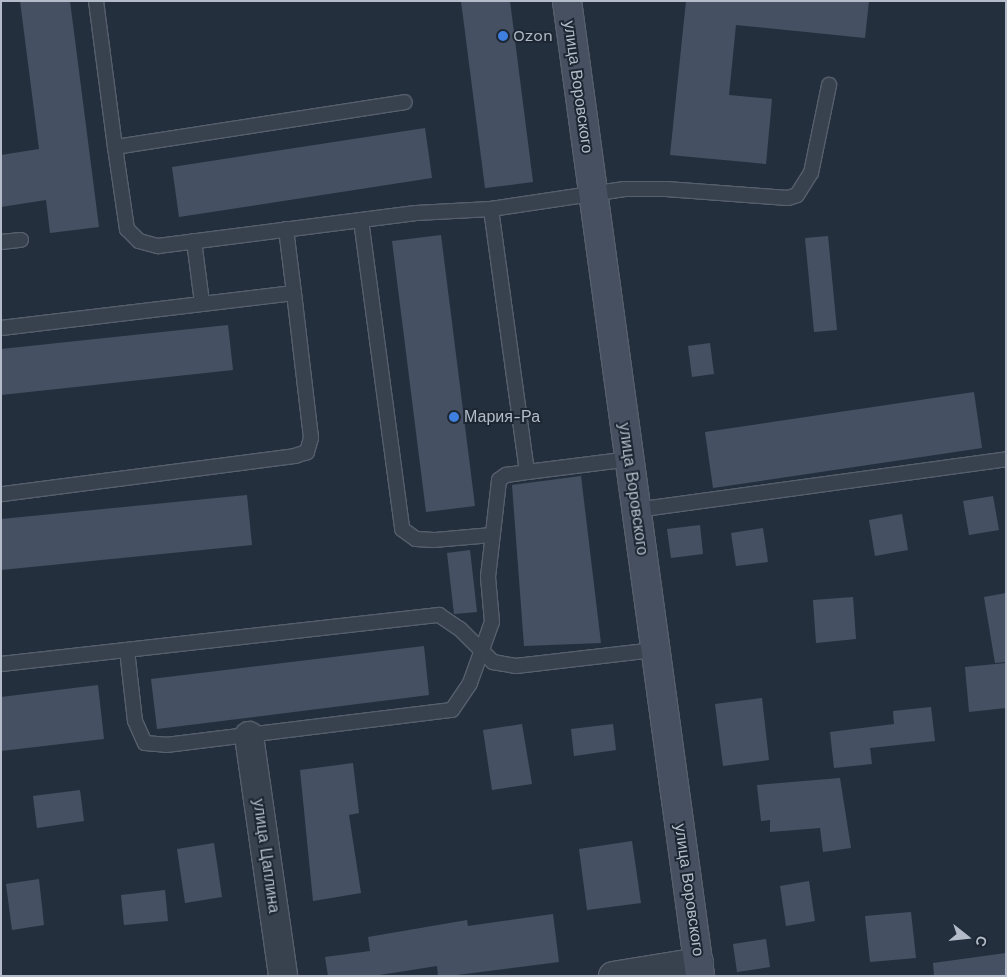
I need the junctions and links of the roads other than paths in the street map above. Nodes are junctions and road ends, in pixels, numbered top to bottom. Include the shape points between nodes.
1 (96, 1) edge
2 (567, 1) edge
3 (829, 85) dead end
4 (404, 102) dead end
5 (115, 147) junction
6 (593, 194) junction
7 (491, 209) junction
8 (361, 220) junction
9 (286, 229) junction
10 (21, 240) dead end
11 (1, 242) edge
12 (194, 242) junction
13 (294, 293) junction
14 (202, 303) junction
15 (1, 328) edge
16 (630, 459) junction
17 (1006, 459) edge
18 (527, 472) junction
19 (1, 494) edge
20 (636, 510) junction
21 (492, 535) junction
22 (127, 650) junction
23 (480, 650) junction
24 (655, 650) junction
25 (1, 664) edge
26 (249, 736) junction
27 (699, 969) edge
28 (283, 976) edge
29 (613, 976) edge

1 - 5 lane
2 - 6 main road, улица Воровского
3 - 6 lane via 811,173 797,195 788,198 666,188
4 - 5 lane
5 - 12 lane via 127,229 139,242 158,246
6 - 7 lane
6 - 16 main road, улица Воровского
7 - 8 lane
7 - 18 lane
8 - 9 lane
8 - 21 lane via 402,529 416,538 434,540
9 - 12 lane
9 - 13 lane
10 - 11 lane
12 - 14 lane
13 - 14 lane
13 - 19 lane via 311,438 307,452
14 - 15 lane
16 - 18 lane
16 - 20 main road, улица Воровского
17 - 20 lane
18 - 21 lane via 506,474 499,480
20 - 24 main road, улица Воровского
21 - 23 lane via 488,577 492,622
22 - 23 lane via 439,615
22 - 25 lane
22 - 26 lane via 135,721 145,743 166,745
23 - 24 lane via 493,662 516,666
23 - 26 lane via 470,683 452,710
24 - 27 main road, улица Воровского
26 - 28 street, улица Цаплина
27 - 29 street

